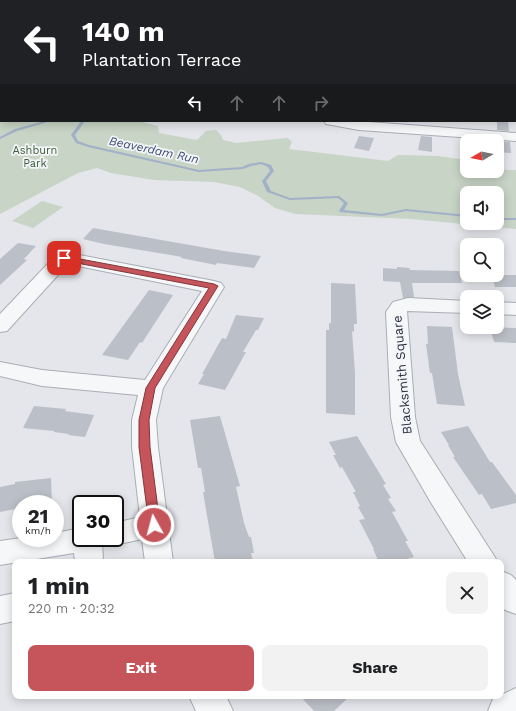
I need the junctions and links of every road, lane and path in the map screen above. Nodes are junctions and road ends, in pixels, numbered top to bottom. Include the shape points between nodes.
1 (337, 122) edge
2 (516, 137) edge
3 (460, 307) edge
4 (504, 308) edge
5 (516, 309) edge
6 (0, 326) edge
7 (0, 369) edge
8 (151, 388) junction
9 (154, 525) junction
10 (124, 532) edge
11 (77, 547) edge
12 (0, 553) edge
13 (159, 559) edge
14 (482, 559) edge
15 (504, 588) edge
16 (516, 602) edge
17 (12, 608) edge
18 (0, 610) edge
19 (208, 699) edge
20 (516, 705) edge
21 (216, 711) edge
22 (505, 711) edge

1 - 2 street via 359,126
3 - 14 street, Blacksmith Square via 408,304 400,306 396,312 403,417 408,442
4 - 5 street
6 - 8 street via 64,258 214,286
7 - 8 street via 42,378
8 - 9 street via 144,420
9 - 10 street
9 - 13 street
11 - 12 street
15 - 16 street
17 - 18 street
19 - 21 street
20 - 22 street

